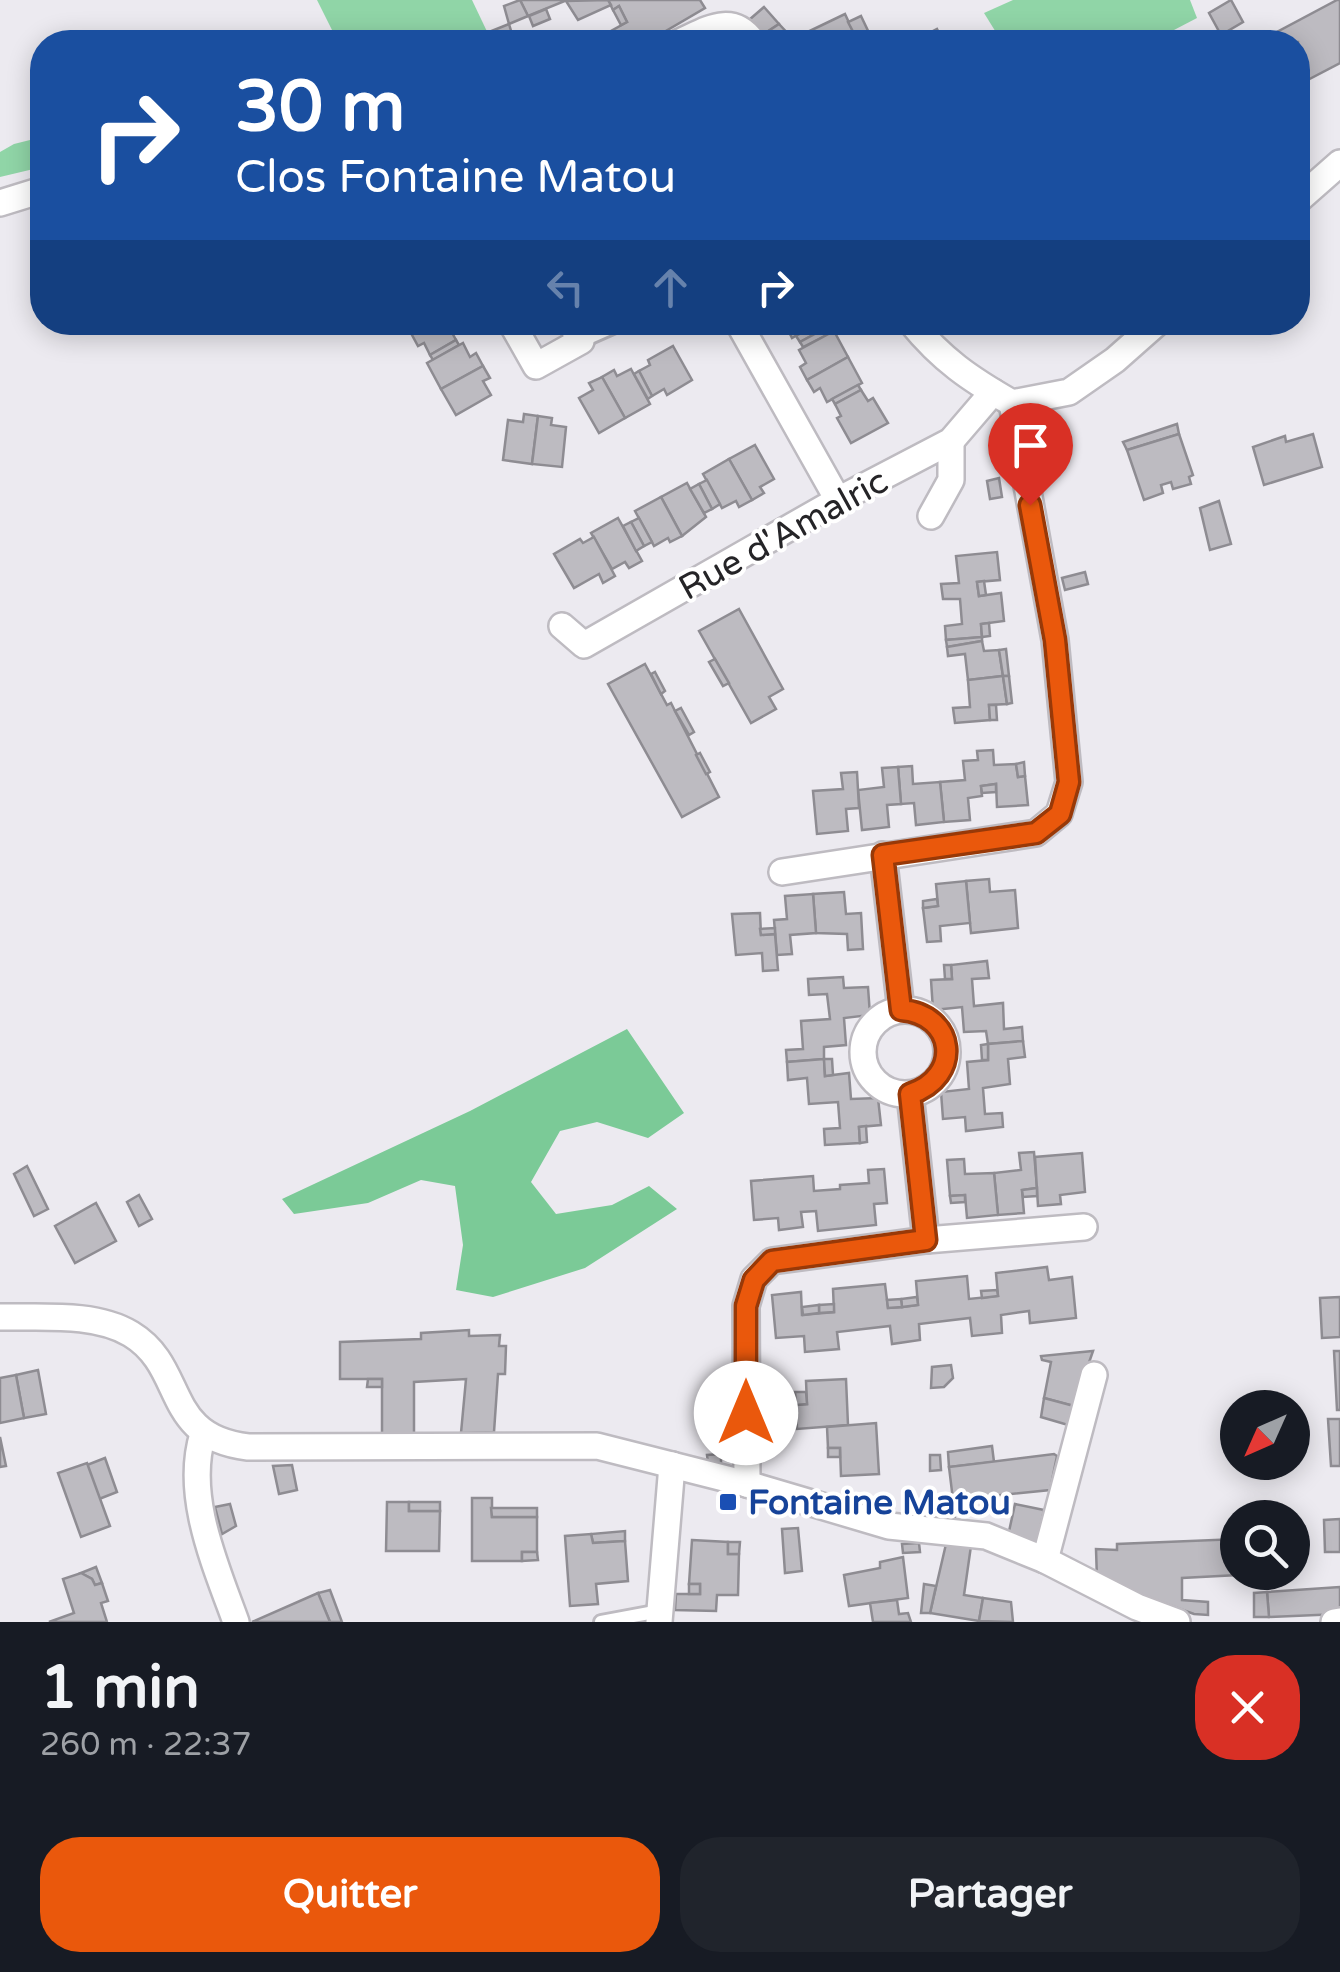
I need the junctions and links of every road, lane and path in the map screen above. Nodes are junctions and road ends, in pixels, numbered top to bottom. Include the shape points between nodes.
1 (719, 0) edge
2 (734, 25) junction
3 (705, 30) edge
4 (740, 30) edge
5 (1340, 163) edge
6 (1310, 189) edge
7 (30, 194) edge
8 (0, 203) edge
9 (518, 335) edge
10 (572, 335) edge
11 (745, 335) edge
12 (921, 335) edge
13 (1143, 335) edge
14 (1002, 398) junction
15 (951, 441) junction
16 (838, 500) junction
17 (931, 516) dead end
18 (562, 626) dead end
19 (883, 855) junction
20 (782, 872) dead end
21 (901, 1010) junction
22 (910, 1094) junction
23 (1084, 1227) dead end
24 (926, 1240) junction
25 (0, 1317) edge
26 (1094, 1375) dead end
27 (203, 1434) junction
28 (672, 1465) junction
29 (747, 1484) junction
30 (1046, 1560) junction
31 (660, 1617) edge
32 (236, 1622) edge
33 (601, 1622) edge
34 (1177, 1622) edge

1 - 2 street
2 - 3 street
2 - 4 street
5 - 6 street
7 - 8 street
9 - 10 street via 536,366
11 - 16 street
12 - 14 street via 957,371
13 - 14 street via 1070,392
14 - 15 street, Rue d'Amalric
14 - 19 street via 1055,640 1069,782 1060,814 1036,833
15 - 16 street, Rue d'Amalric
15 - 17 street via 951,480
16 - 18 street, Rue d'Amalric via 584,645
19 - 20 street
19 - 21 street
21 - 22 street via 928,1018 945,1040 943,1069 924,1090
21 - 22 street via 876,1021 863,1057 884,1089
22 - 24 street
23 - 24 street
24 - 29 street via 772,1261 754,1280 746,1306
25 - 27 street via 82,1320 131,1334 154,1357
26 - 30 street
27 - 28 street via 248,1447 596,1446
27 - 32 street via 195,1459 198,1500
28 - 29 street
28 - 31 street
29 - 30 street via 889,1526 986,1536
30 - 34 street
31 - 33 lane

